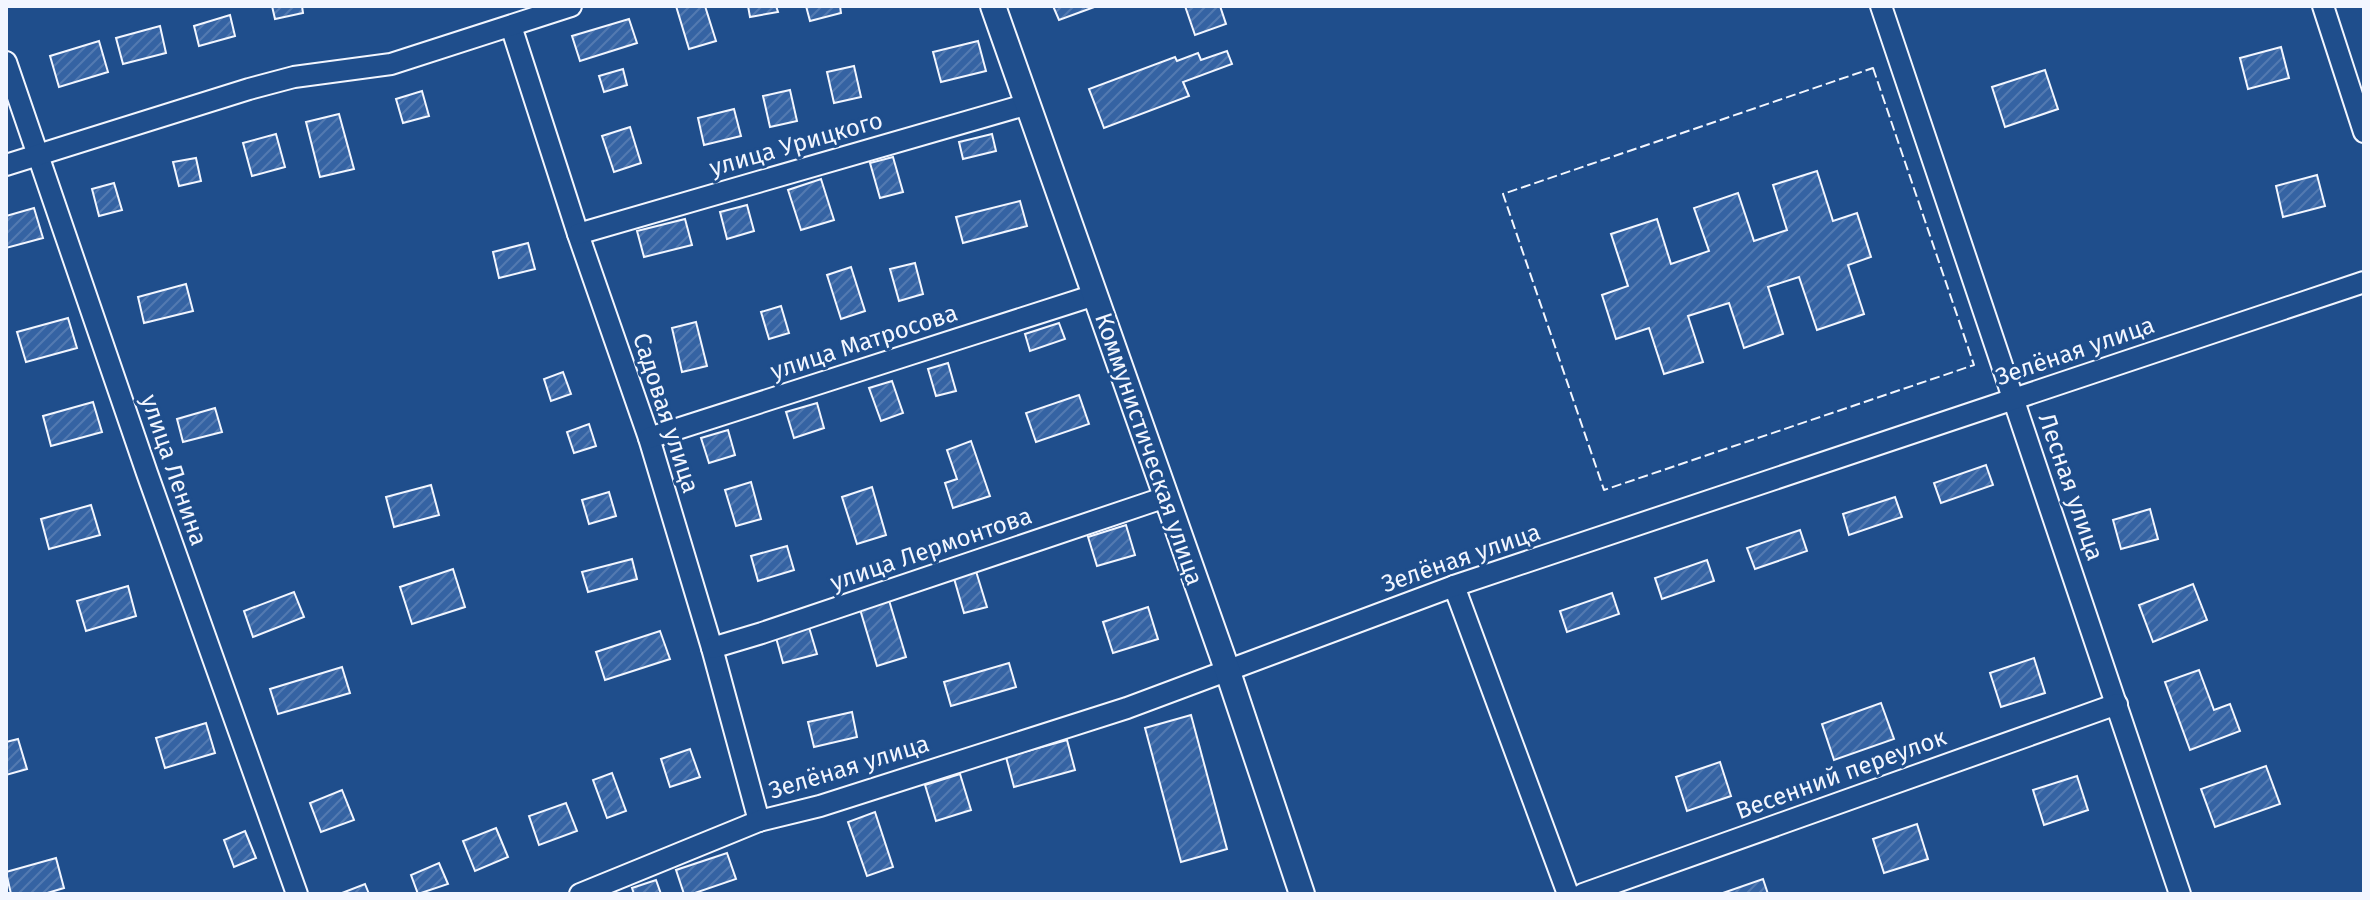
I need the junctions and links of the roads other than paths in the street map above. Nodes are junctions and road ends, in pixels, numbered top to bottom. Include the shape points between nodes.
1 (571, 6) edge
2 (993, 6) edge
3 (1881, 6) edge
4 (2323, 6) edge
5 (511, 26) junction
6 (6, 62) edge
7 (1028, 104) junction
8 (2364, 132) edge
9 (39, 155) junction
10 (6, 165) edge
11 (578, 234) junction
12 (2364, 282) edge
13 (1095, 295) junction
14 (2014, 399) junction
15 (649, 438) junction
16 (1166, 497) junction
17 (1454, 586) junction
18 (712, 648) junction
19 (1228, 672) junction
20 (2117, 704) junction
21 (759, 821) junction
22 (297, 894) edge
23 (580, 894) edge
24 (1302, 894) edge
25 (1568, 894) edge
26 (1583, 894) edge
27 (2180, 894) edge

1 - 5 street
2 - 7 street, Коммунистическая улица
3 - 14 street, Лесная улица
4 - 8 street
5 - 9 street via 391,64 294,77 249,89
5 - 11 street, Садовая улица
6 - 9 street, улица Ленина
7 - 11 street, улица Урицкого
7 - 13 street, Коммунистическая улица
9 - 10 street
9 - 22 street, улица Ленина
11 - 15 street, Садовая улица
12 - 14 street, Зелёная улица
13 - 15 street, улица Матросова
13 - 16 street, Коммунистическая улица
14 - 17 street, Зелёная улица
14 - 20 street, Лесная улица
15 - 18 street, Садовая улица
16 - 18 street, улица Лермонтова
16 - 19 street, Коммунистическая улица
17 - 19 street, Зелёная улица
17 - 25 street
18 - 21 street, Садовая улица
19 - 21 street, Зелёная улица via 820,806
19 - 24 street, Коммунистическая улица
20 - 26 street, Весенний переулок
20 - 27 street, Лесная улица
21 - 23 street, Зелёная улица

